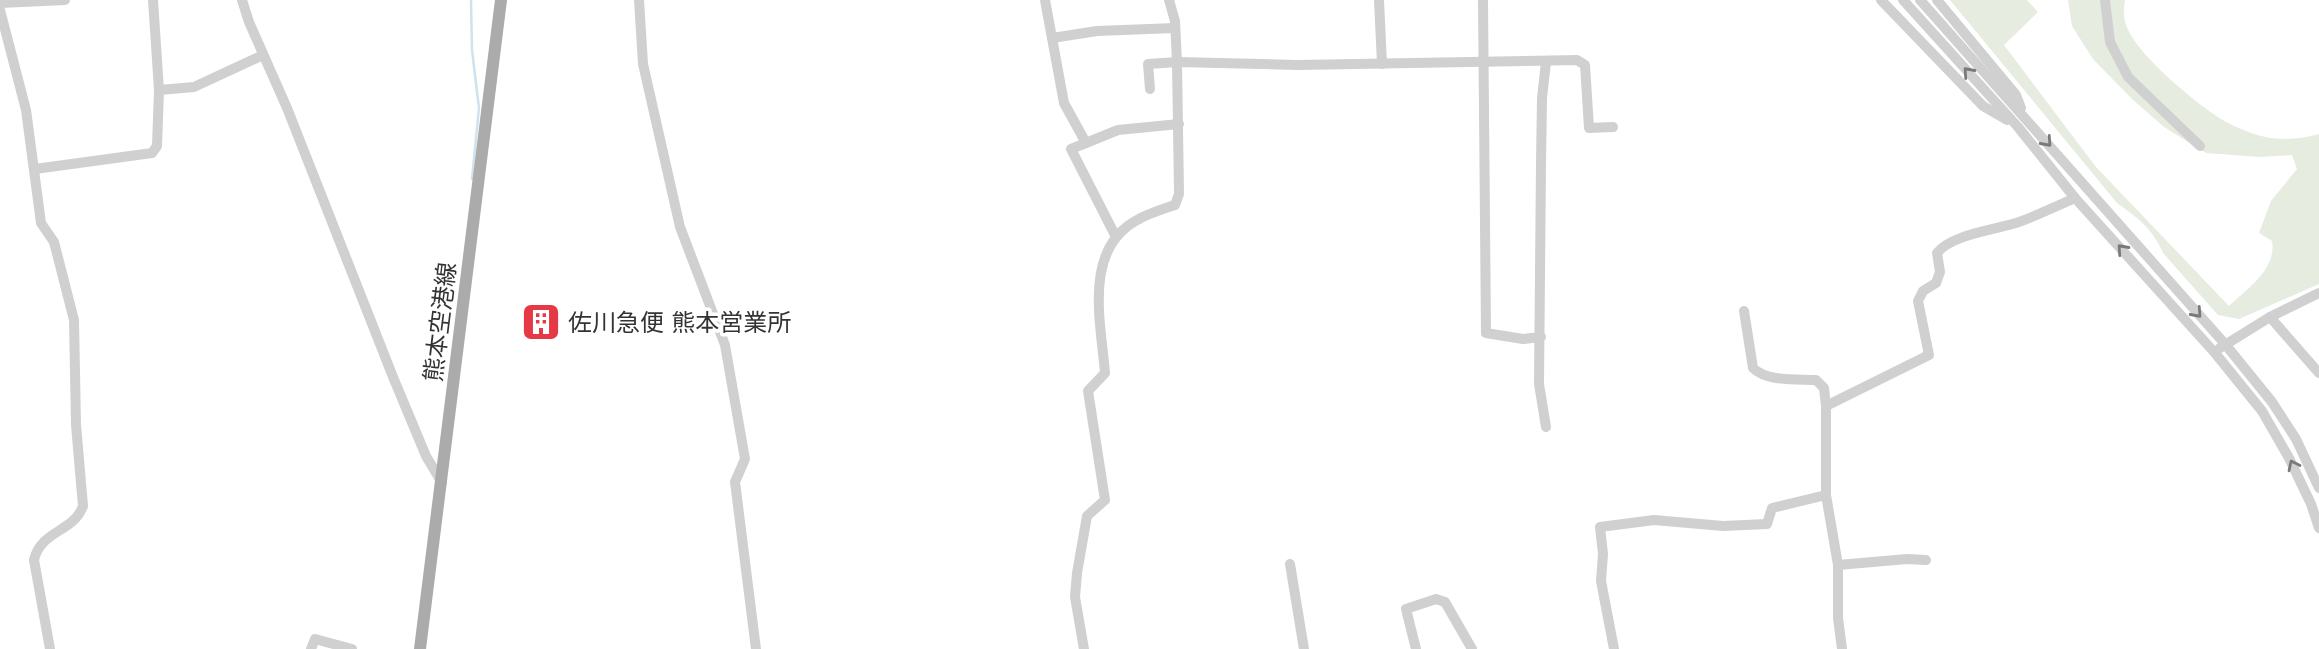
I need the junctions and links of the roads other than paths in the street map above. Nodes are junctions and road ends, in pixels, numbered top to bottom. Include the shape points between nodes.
1 (65, 0) edge
2 (152, 0) edge
3 (242, 0) edge
4 (501, 0) edge
5 (639, 0) edge
6 (1045, 0) edge
7 (1169, 0) edge
8 (1379, 0) edge
9 (1483, 0) edge
10 (1881, 0) edge
11 (1903, 0) edge
12 (1920, 0) edge
13 (1937, 0) edge
14 (2105, 0) edge
15 (0, 3) edge
16 (0, 10) edge
17 (1175, 28) junction
18 (1052, 38) junction
19 (263, 55) junction
20 (1177, 62) junction
21 (1546, 62) junction
22 (1483, 63) junction
23 (1382, 64) junction
24 (1150, 89) dead end
25 (159, 90) junction
26 (2022, 123) junction
27 (1179, 124) junction
28 (1613, 127) dead end
29 (1086, 143) junction
30 (2200, 146) dead end
31 (35, 169) junction
32 (2076, 198) junction
33 (1116, 237) junction
34 (2319, 293) edge
35 (1744, 311) dead end
36 (2270, 317) junction
37 (1541, 337) junction
38 (2225, 344) junction
39 (2215, 353) junction
40 (2319, 373) edge
41 (1826, 406) junction
42 (1546, 427) dead end
43 (442, 483) junction
44 (2319, 488) edge
45 (1826, 495) junction
46 (2319, 528) edge
47 (1926, 560) dead end
48 (1290, 564) dead end
49 (1838, 565) junction
50 (50, 649) edge
51 (311, 649) edge
52 (352, 649) edge
53 (420, 649) edge
54 (756, 649) edge
55 (1084, 649) edge
56 (1304, 649) edge
57 (1416, 649) edge
58 (1472, 649) edge
59 (1614, 649) edge
60 (1842, 649) edge

1 - 15 street
2 - 25 street
3 - 19 street
4 - 43 main road, 熊本空港線
5 - 54 street via 643,64 680,227 725,345 745,459 735,482
6 - 18 street
7 - 17 street
8 - 23 street
9 - 22 street
10 - 26 street via 1983,106
26 -> 11 street
12 - 26 street
13 - 26 street via 2015,95
14 - 30 street via 2110,41 2128,77
16 - 31 street via 26,110
17 - 18 street
17 - 20 street
18 - 29 street via 1064,103
19 - 25 street via 194,87
19 - 43 street via 426,456
20 - 23 street
20 - 24 street via 1149,64
20 - 27 street
21 - 22 street
21 - 28 street via 1577,60 1585,65 1588,128
21 - 37 street
22 - 23 street
22 - 37 street via 1486,333
25 - 31 street via 158,146 152,153
26 - 32 street
26 -> 38 street
27 - 29 street via 1118,130
27 - 33 street via 1175,205 1138,219
29 - 33 street via 1071,149
31 - 50 street via 41,223 54,242 74,320 83,494 80,515 36,549 34,560
39 -> 32 street
32 - 41 street via 1942,247 1937,253 1940,272 1936,283 1923,291 1918,301 1929,355
33 - 55 street via 1101,264 1098,289 1105,373 1088,391 1105,500 1087,516 1077,573 1075,597
34 - 36 street
35 - 41 street via 1753,368 1776,377 1816,380 1824,388
36 - 38 street
36 - 40 street
37 - 42 street via 1539,384
38 - 39 street
38 - 44 street via 2290,429
46 -> 39 street via 2312,504 2262,411
41 - 45 street
43 - 53 main road, 熊本空港線
45 - 49 street
45 - 59 street via 1772,508 1767,524 1723,526 1654,520 1600,527 1601,581
47 - 49 street
48 - 56 street
49 - 60 street
51 - 52 street via 314,639
57 - 58 street via 1406,609 1436,599 1445,602

